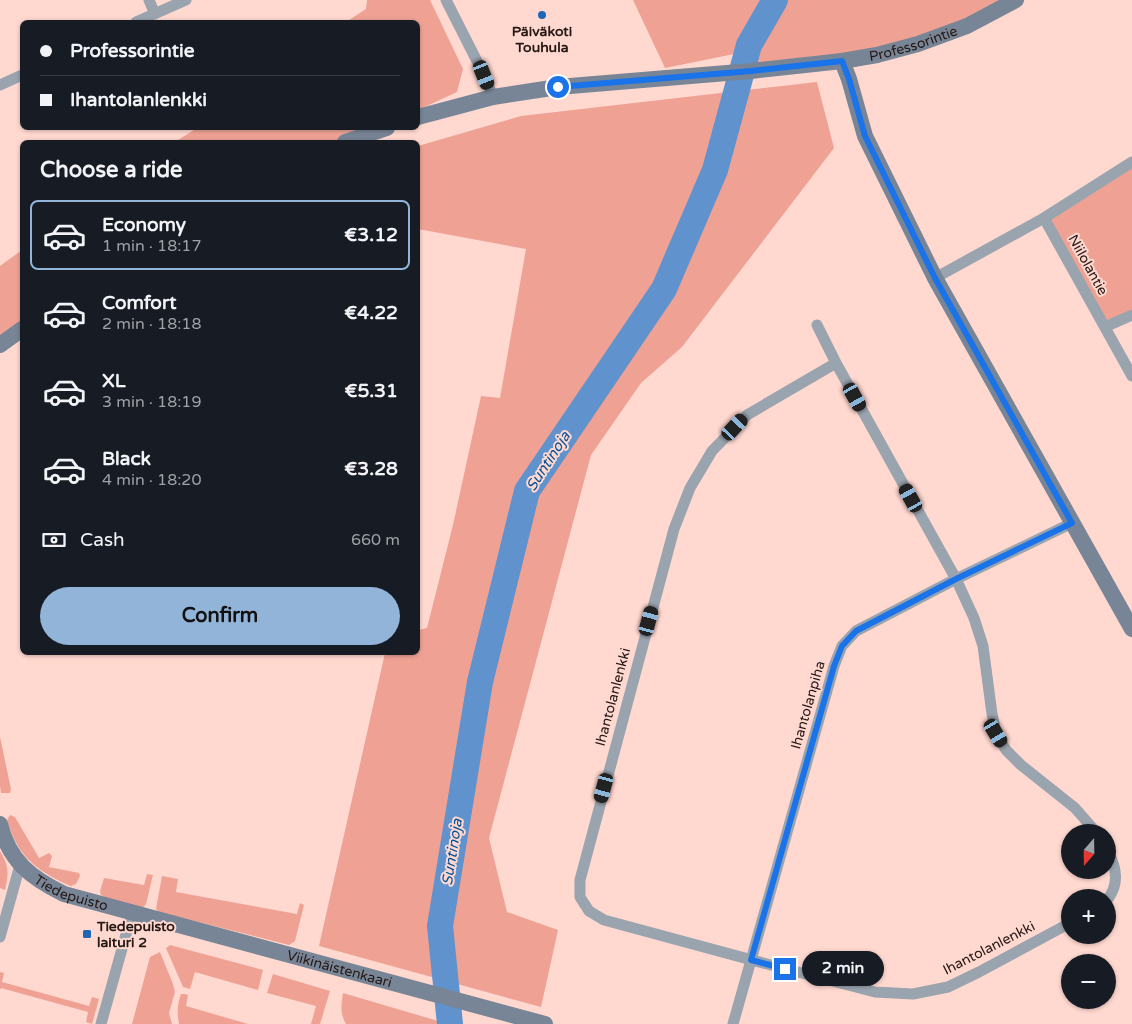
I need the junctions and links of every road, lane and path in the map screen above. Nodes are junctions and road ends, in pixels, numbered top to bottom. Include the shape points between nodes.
1 (149, 0) edge
2 (186, 0) edge
3 (446, 0) edge
4 (1016, 0) edge
5 (155, 14) junction
6 (141, 20) edge
7 (842, 61) junction
8 (20, 76) edge
9 (0, 85) edge
10 (493, 97) junction
11 (420, 116) edge
12 (381, 130) edge
13 (351, 140) edge
14 (1132, 162) edge
15 (1044, 218) junction
16 (935, 278) junction
17 (1132, 315) edge
18 (817, 325) dead end
19 (1105, 327) junction
20 (20, 330) edge
21 (0, 345) edge
22 (836, 364) junction
23 (1132, 376) edge
24 (1072, 523) junction
25 (956, 579) junction
26 (1132, 629) edge
27 (0, 824) edge
28 (1089, 824) edge
29 (20, 865) junction
30 (132, 913) junction
31 (1061, 927) edge
32 (0, 937) edge
33 (751, 960) junction
34 (101, 1024) edge
35 (545, 1024) edge
36 (733, 1024) edge

1 - 5 street
2 - 5 street
3 - 10 street
4 - 7 street, Professorintie via 966,26 918,44
5 - 6 street
7 - 10 street, Professorintie via 558,87
7 - 16 street via 865,136
8 - 9 street
10 - 11 street, Professorintie
12 - 13 street
14 - 15 street
15 - 16 street
15 - 19 street, Niilolantie
16 - 24 street
17 - 19 street
18 - 22 street
19 - 23 street, Niilolantie
20 - 21 street
22 - 25 street
22 - 33 street, Ihantolanlenkki via 747,415 712,451 690,488 674,529 580,880 580,897 589,911 604,920
24 - 25 street, Ihantolanpiha
24 - 26 street
25 - 28 street via 983,646 996,733 1006,750 1021,765 1075,808
25 - 33 street, Ihantolanpiha via 856,631 842,646
27 - 29 street, Tiedepuisto via 8,848
29 - 30 street, Tiedepuisto via 47,886 64,894
29 - 32 street, Tiedepuisto
30 - 34 street
30 - 35 street, Viikinäistenkaari
31 - 33 street, Ihantolanlenkki via 979,972 948,986 913,994 876,992
33 - 36 street, Ihantolanpiha

